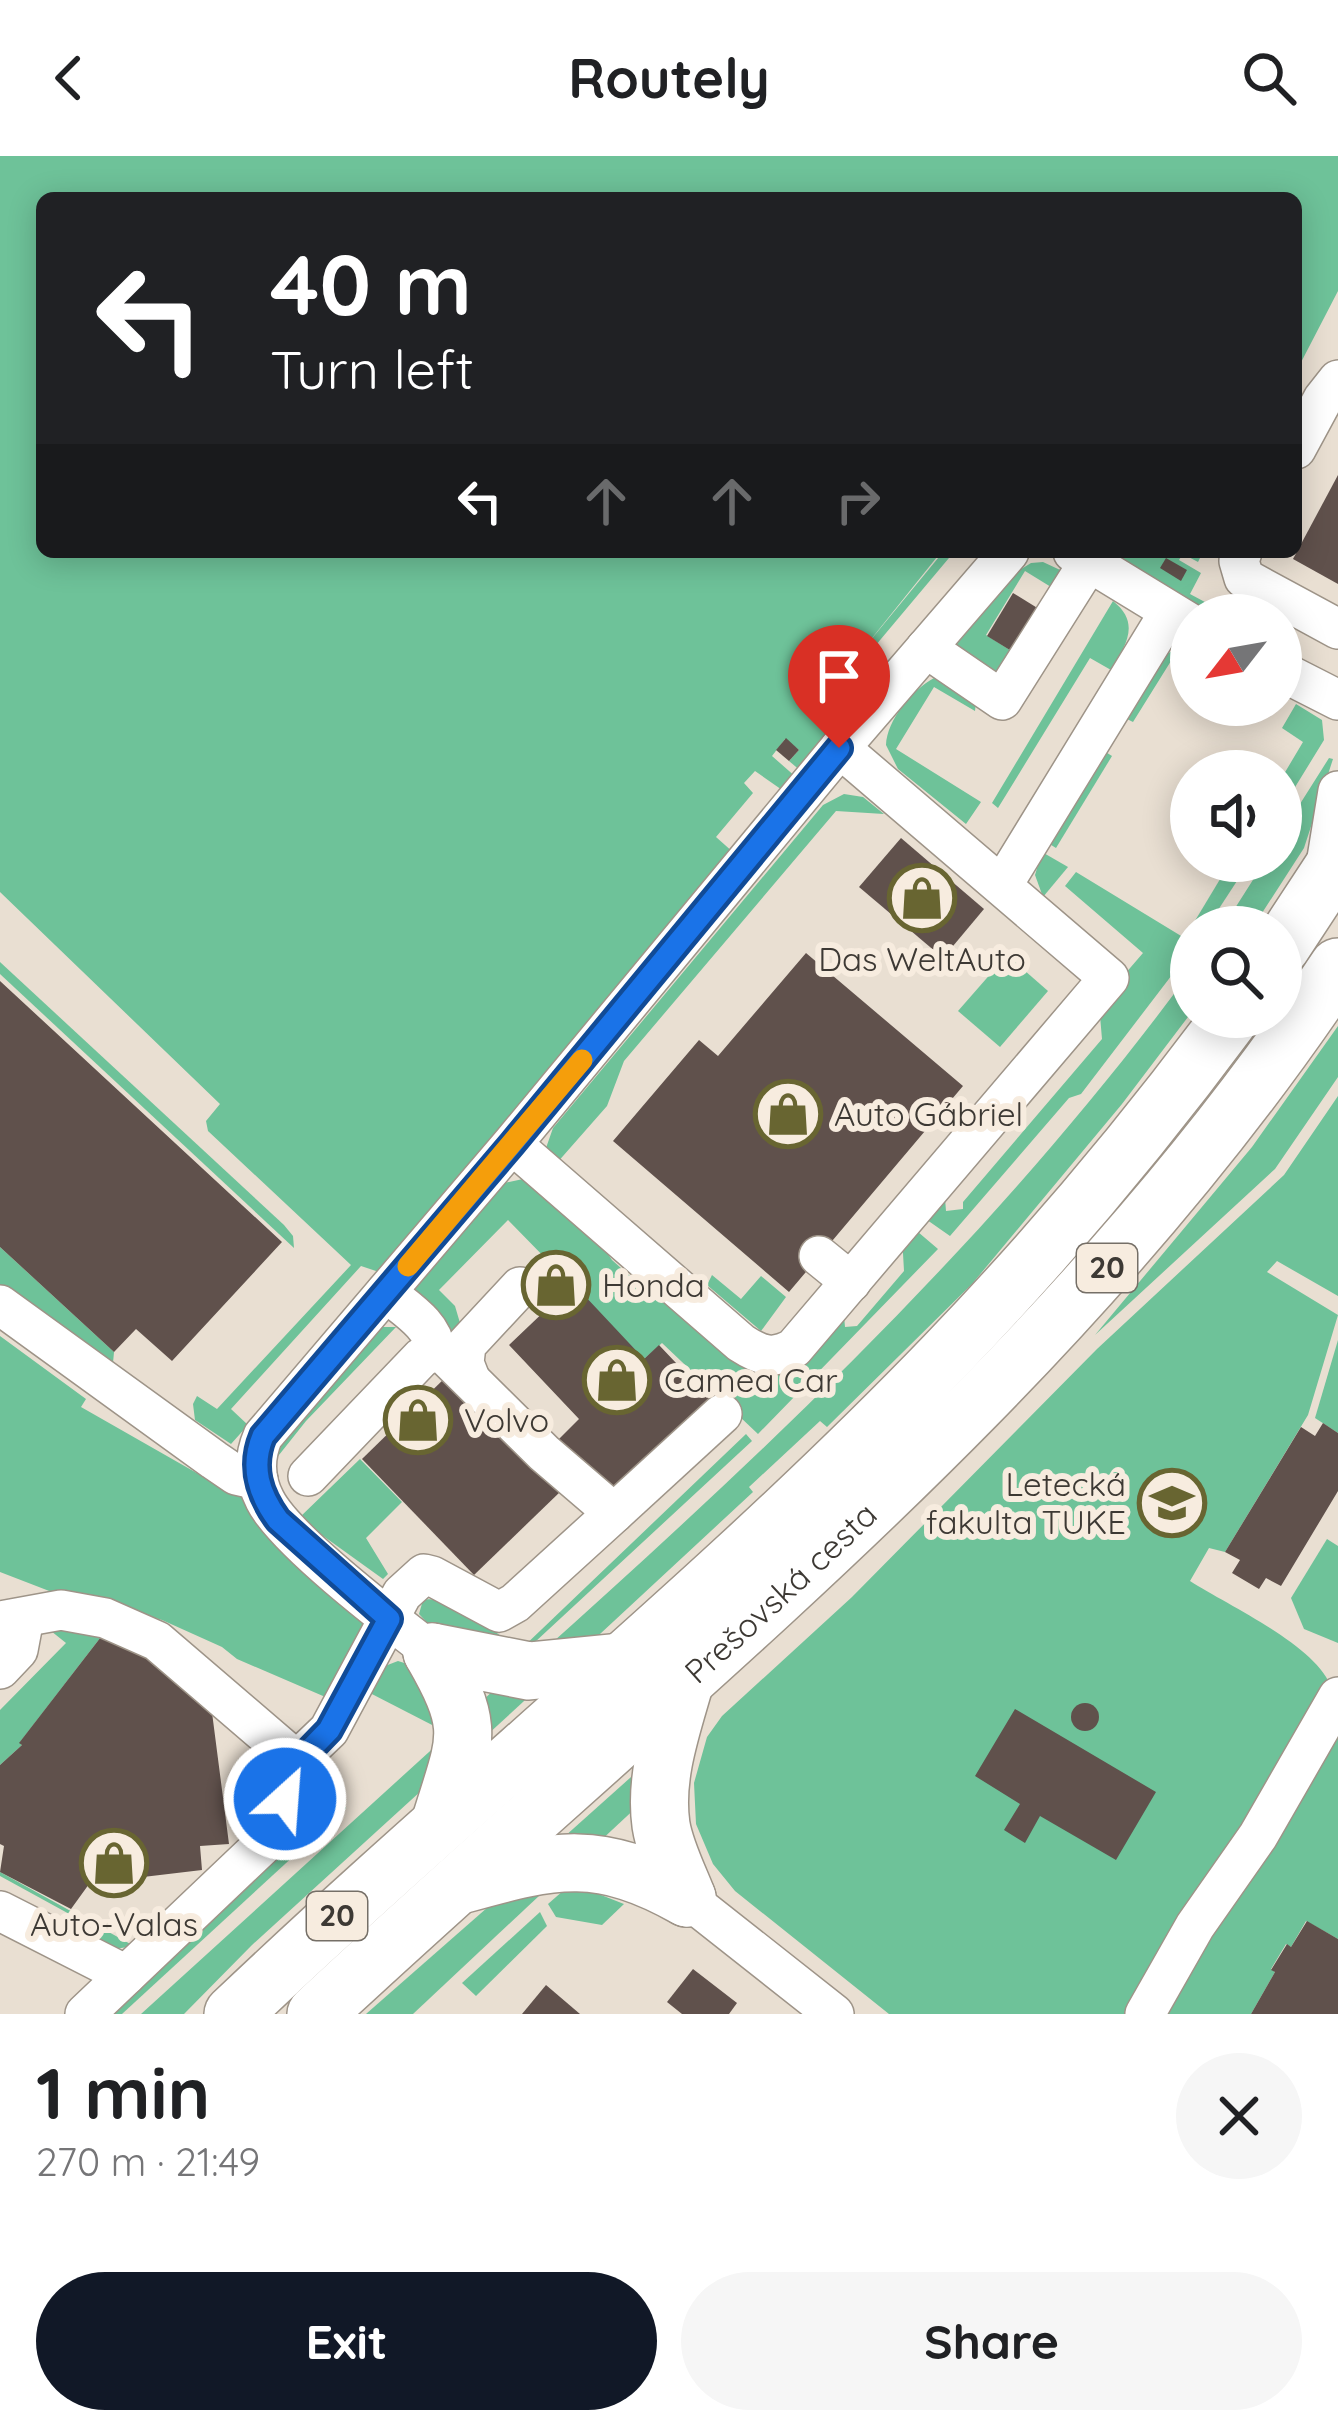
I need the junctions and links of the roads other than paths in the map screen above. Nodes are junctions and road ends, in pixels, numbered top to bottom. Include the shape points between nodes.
1 (1338, 380) edge
2 (1302, 437) edge
3 (1004, 558) edge
4 (1080, 558) edge
5 (1083, 558) edge
6 (1240, 558) edge
7 (1170, 613) edge
8 (1338, 628) edge
9 (1170, 634) edge
10 (926, 648) junction
11 (1302, 682) edge
12 (1338, 700) edge
13 (839, 748) junction
14 (1338, 791) edge
15 (1331, 871) edge
16 (1003, 884) junction
17 (1302, 915) edge
18 (1338, 967) edge
19 (1214, 1038) edge
20 (512, 1144) junction
21 (819, 1256) dead end
22 (850, 1282) junction
23 (520, 1287) dead end
24 (386, 1292) junction
25 (0, 1305) edge
26 (435, 1349) junction
27 (469, 1376) junction
28 (722, 1414) dead end
29 (308, 1476) dead end
30 (258, 1480) junction
31 (614, 1513) junction
32 (12, 1620) edge
33 (411, 1636) junction
34 (620, 1662) junction
35 (0, 1669) edge
36 (686, 1682) junction
37 (1338, 1696) edge
38 (298, 1762) junction
39 (442, 1820) junction
40 (454, 1887) junction
41 (687, 1898) junction
42 (0, 1911) edge
43 (126, 1975) junction
44 (85, 2014) edge
45 (233, 2014) edge
46 (316, 2014) edge
47 (833, 2014) edge
48 (1145, 2014) edge

1 - 2 street
3 - 10 street
4 - 10 street via 1002,700
5 - 7 street
6 - 8 street via 1244,578
9 - 16 street
10 - 13 street
11 - 12 street
13 - 16 street
13 - 20 street
14 - 15 street
15 - 17 highway
16 - 22 street via 1109,978
18 - 36 highway, Prešovská cesta / 20 via 1214,1139 1043,1340
19 - 34 highway, Prešovská cesta / 20 via 975,1325
20 - 22 street via 756,1353 794,1348
20 - 24 street
21 - 22 street
23 - 27 street via 466,1345
24 - 26 street via 427,1327
24 - 30 street via 271,1424 257,1450
25 - 30 street via 236,1475
26 - 27 street
26 - 29 street
27 - 31 street
28 - 31 street
30 - 33 street via 278,1520
31 - 33 street via 506,1610 490,1610 424,1574 402,1594
32 - 35 street via 18,1650
32 - 38 street via 61,1610 158,1641
33 - 34 highway via 511,1670
33 - 38 street
33 - 39 highway via 459,1701 464,1730
34 - 39 highway, Prešovská cesta / 20
36 - 40 highway, Prešovská cesta / 20
36 - 41 highway via 660,1792 661,1825
37 - 48 street
38 - 43 street via 268,1840
39 - 45 highway, Prešovská cesta / 20
40 - 41 highway via 565,1860 650,1877
40 - 46 highway, Prešovská cesta / 20
41 - 47 street
42 - 43 street
43 - 44 street

